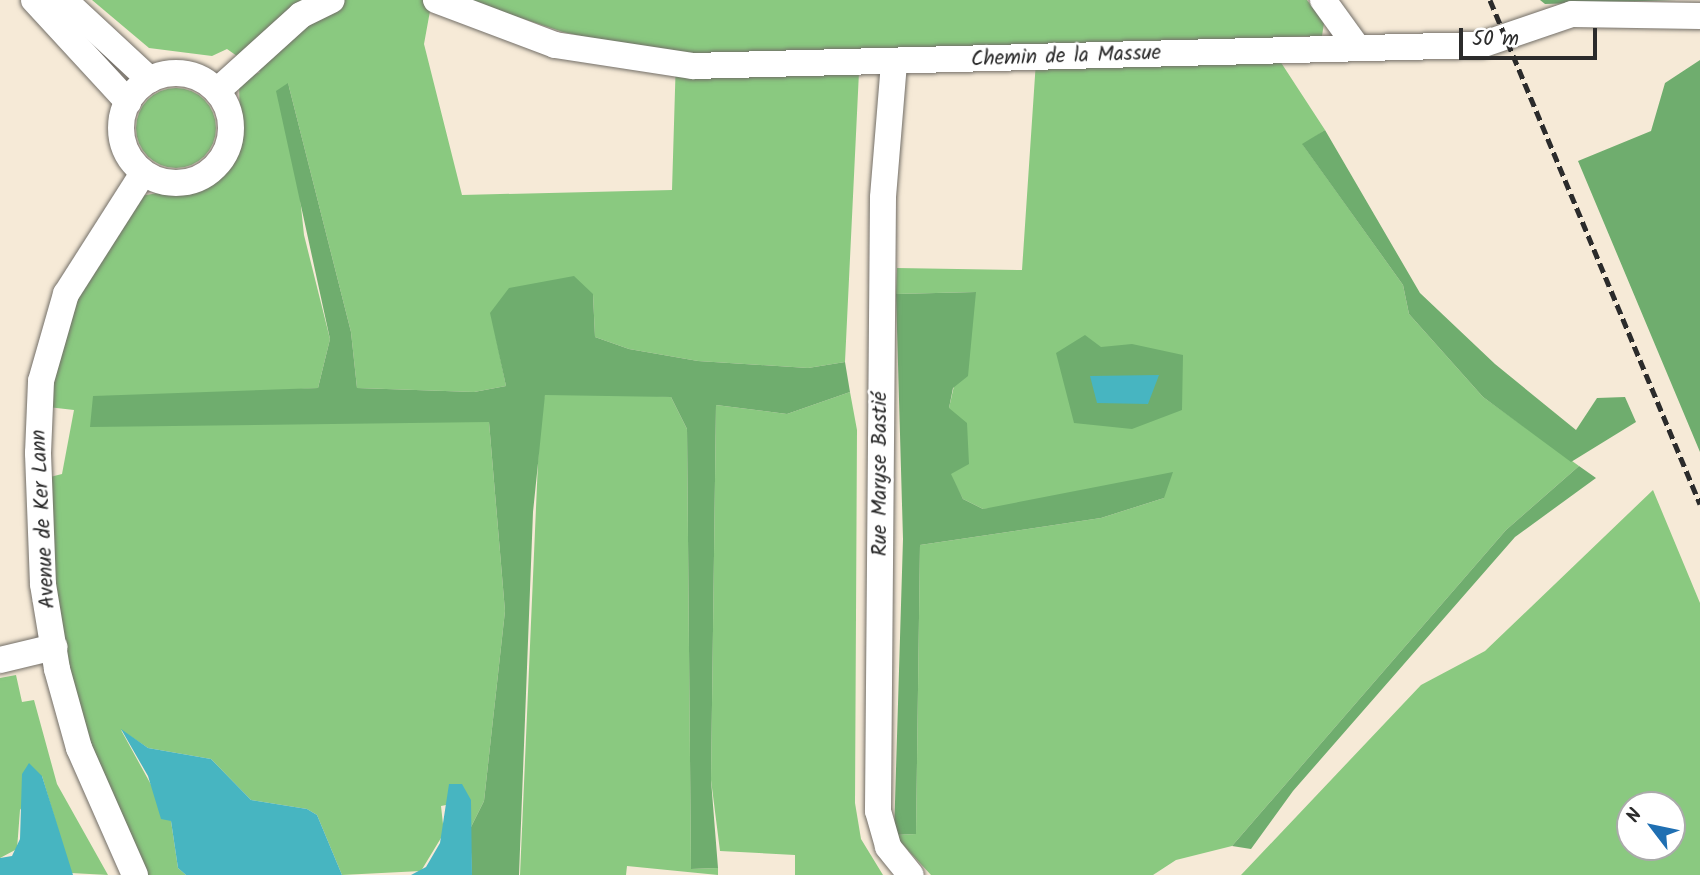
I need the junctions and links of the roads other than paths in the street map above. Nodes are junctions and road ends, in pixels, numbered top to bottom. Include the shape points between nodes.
1 (34, 0) edge
2 (64, 0) edge
3 (331, 0) edge
4 (436, 0) edge
5 (1324, 0) edge
6 (1535, 11) edge
7 (1700, 16) edge
8 (1357, 47) junction
9 (894, 63) junction
10 (150, 80) junction
11 (217, 90) junction
12 (128, 102) junction
13 (143, 173) junction
14 (54, 647) junction
15 (0, 660) edge
16 (135, 875) edge
17 (911, 875) edge

1 - 12 street
2 - 10 street
3 - 11 street via 302,15
4 - 9 street, Chemin de la Massue via 518,34 617,57 694,66
5 - 8 street
6 - 7 street, Chemin de la Massue
6 - 8 street, Chemin de la Massue via 1481,45
8 - 9 street, Chemin de la Massue
9 - 17 street, Rue Maryse Bastié via 883,198 878,811 888,846
10 - 11 street via 190,75
10 - 12 street
11 - 13 street via 232,125 222,160 191,182 166,183
12 - 13 street via 124,146
13 - 14 street, Avenue de Ker Lann via 66,294 41,381 39,504
14 - 15 street
14 - 16 street, Avenue de Ker Lann via 79,748

